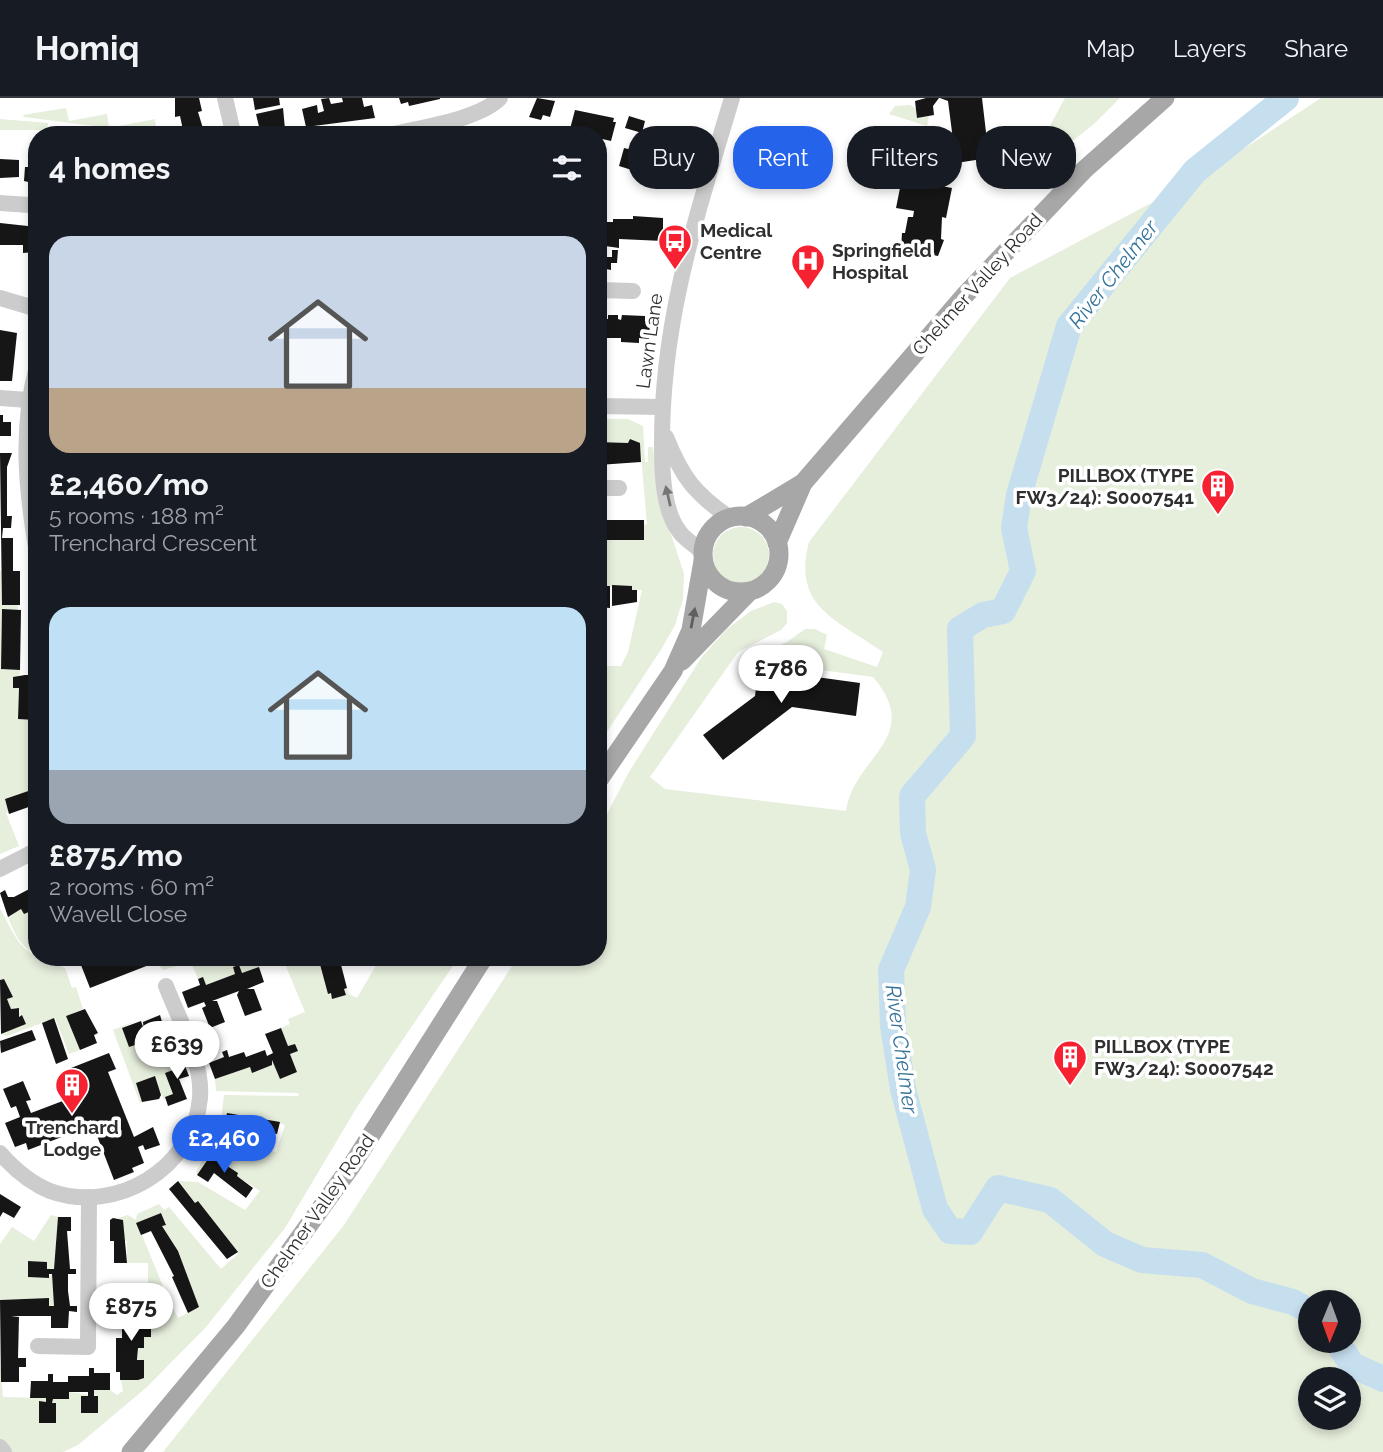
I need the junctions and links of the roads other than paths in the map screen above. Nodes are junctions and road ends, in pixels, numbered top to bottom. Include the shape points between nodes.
1 (225, 98) edge
2 (500, 98) edge
3 (732, 98) edge
4 (1165, 98) edge
5 (232, 126) edge
6 (424, 126) edge
7 (0, 203) edge
8 (28, 205) edge
9 (607, 290) edge
10 (633, 291) dead end
11 (0, 298) edge
12 (28, 306) edge
13 (28, 397) edge
14 (0, 398) edge
15 (27, 400) junction
16 (607, 405) edge
17 (662, 407) junction
18 (662, 429) junction
19 (803, 482) junction
20 (607, 488) edge
21 (619, 488) dead end
22 (28, 502) edge
23 (738, 517) junction
24 (777, 543) junction
25 (703, 556) junction
26 (749, 592) junction
27 (673, 671) junction
28 (607, 768) edge
29 (28, 855) edge
30 (0, 869) edge
31 (478, 966) edge
32 (166, 986) dead end
33 (0, 1153) edge
34 (89, 1196) junction
35 (38, 1346) dead end
36 (0, 1447) edge
37 (4, 1452) edge
38 (131, 1452) edge

1 - 5 street
2 - 6 street via 491,107
3 - 17 street, Lawn Lane via 681,271 665,360
4 - 19 main road, Chelmer Valley Road via 1029,225
7 - 8 street
9 - 10 street
11 - 12 street
13 - 15 street
14 - 15 street
15 - 22 street
16 - 17 street
17 - 18 street, Lawn Lane
18 - 23 street, Lawn Lane via 684,478 701,498
25 -> 18 street, Lawn Lane via 678,530 668,501
19 - 23 main road, Chelmer Valley Road
19 - 24 main road, Chelmer Valley Road
20 - 21 street
23 - 24 main road via 764,524
23 - 25 main road via 711,531
24 - 26 main road via 773,575
25 - 26 main road via 707,573 720,587
27 -> 25 main road via 691,630
26 - 27 main road
27 - 28 main road
29 - 30 street
31 - 38 main road, Chelmer Valley Road via 352,1165 236,1326
32 - 34 street via 198,1076 200,1094 192,1130 171,1163 149,1179 118,1193
33 - 34 street via 12,1167 51,1191
34 - 35 street via 88,1347
36 - 37 street

